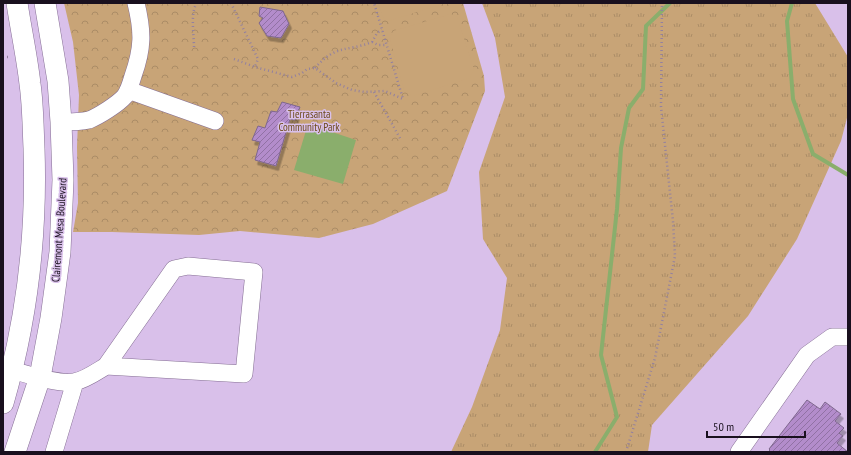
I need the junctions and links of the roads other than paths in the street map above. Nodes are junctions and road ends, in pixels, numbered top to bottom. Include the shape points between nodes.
1 (17, 3) edge
2 (45, 3) edge
3 (136, 3) edge
4 (30, 85) junction
5 (128, 90) junction
6 (216, 121) dead end
7 (61, 122) junction
8 (848, 337) edge
9 (106, 366) junction
10 (8, 369) edge
11 (40, 377) junction
12 (75, 382) junction
13 (3, 403) edge
14 (15, 452) edge
15 (54, 452) edge
16 (740, 452) edge

1 - 4 main road
2 - 7 main road, Clairemont Mesa Boulevard via 58,82
3 - 5 street via 142,41
4 - 7 main road via 39,106 53,121
4 - 10 main road via 35,180 32,250 24,313
5 - 6 street
5 - 7 street via 124,97 110,108 89,120
7 - 11 main road, Clairemont Mesa Boulevard via 60,252
8 - 16 street via 832,337 807,355
9 - 9 street via 174,269 188,266 254,272 244,374
9 - 12 street
10 - 11 street
10 - 13 main road
11 - 12 street
11 - 14 main road, Clairemont Mesa Boulevard
12 - 15 street

